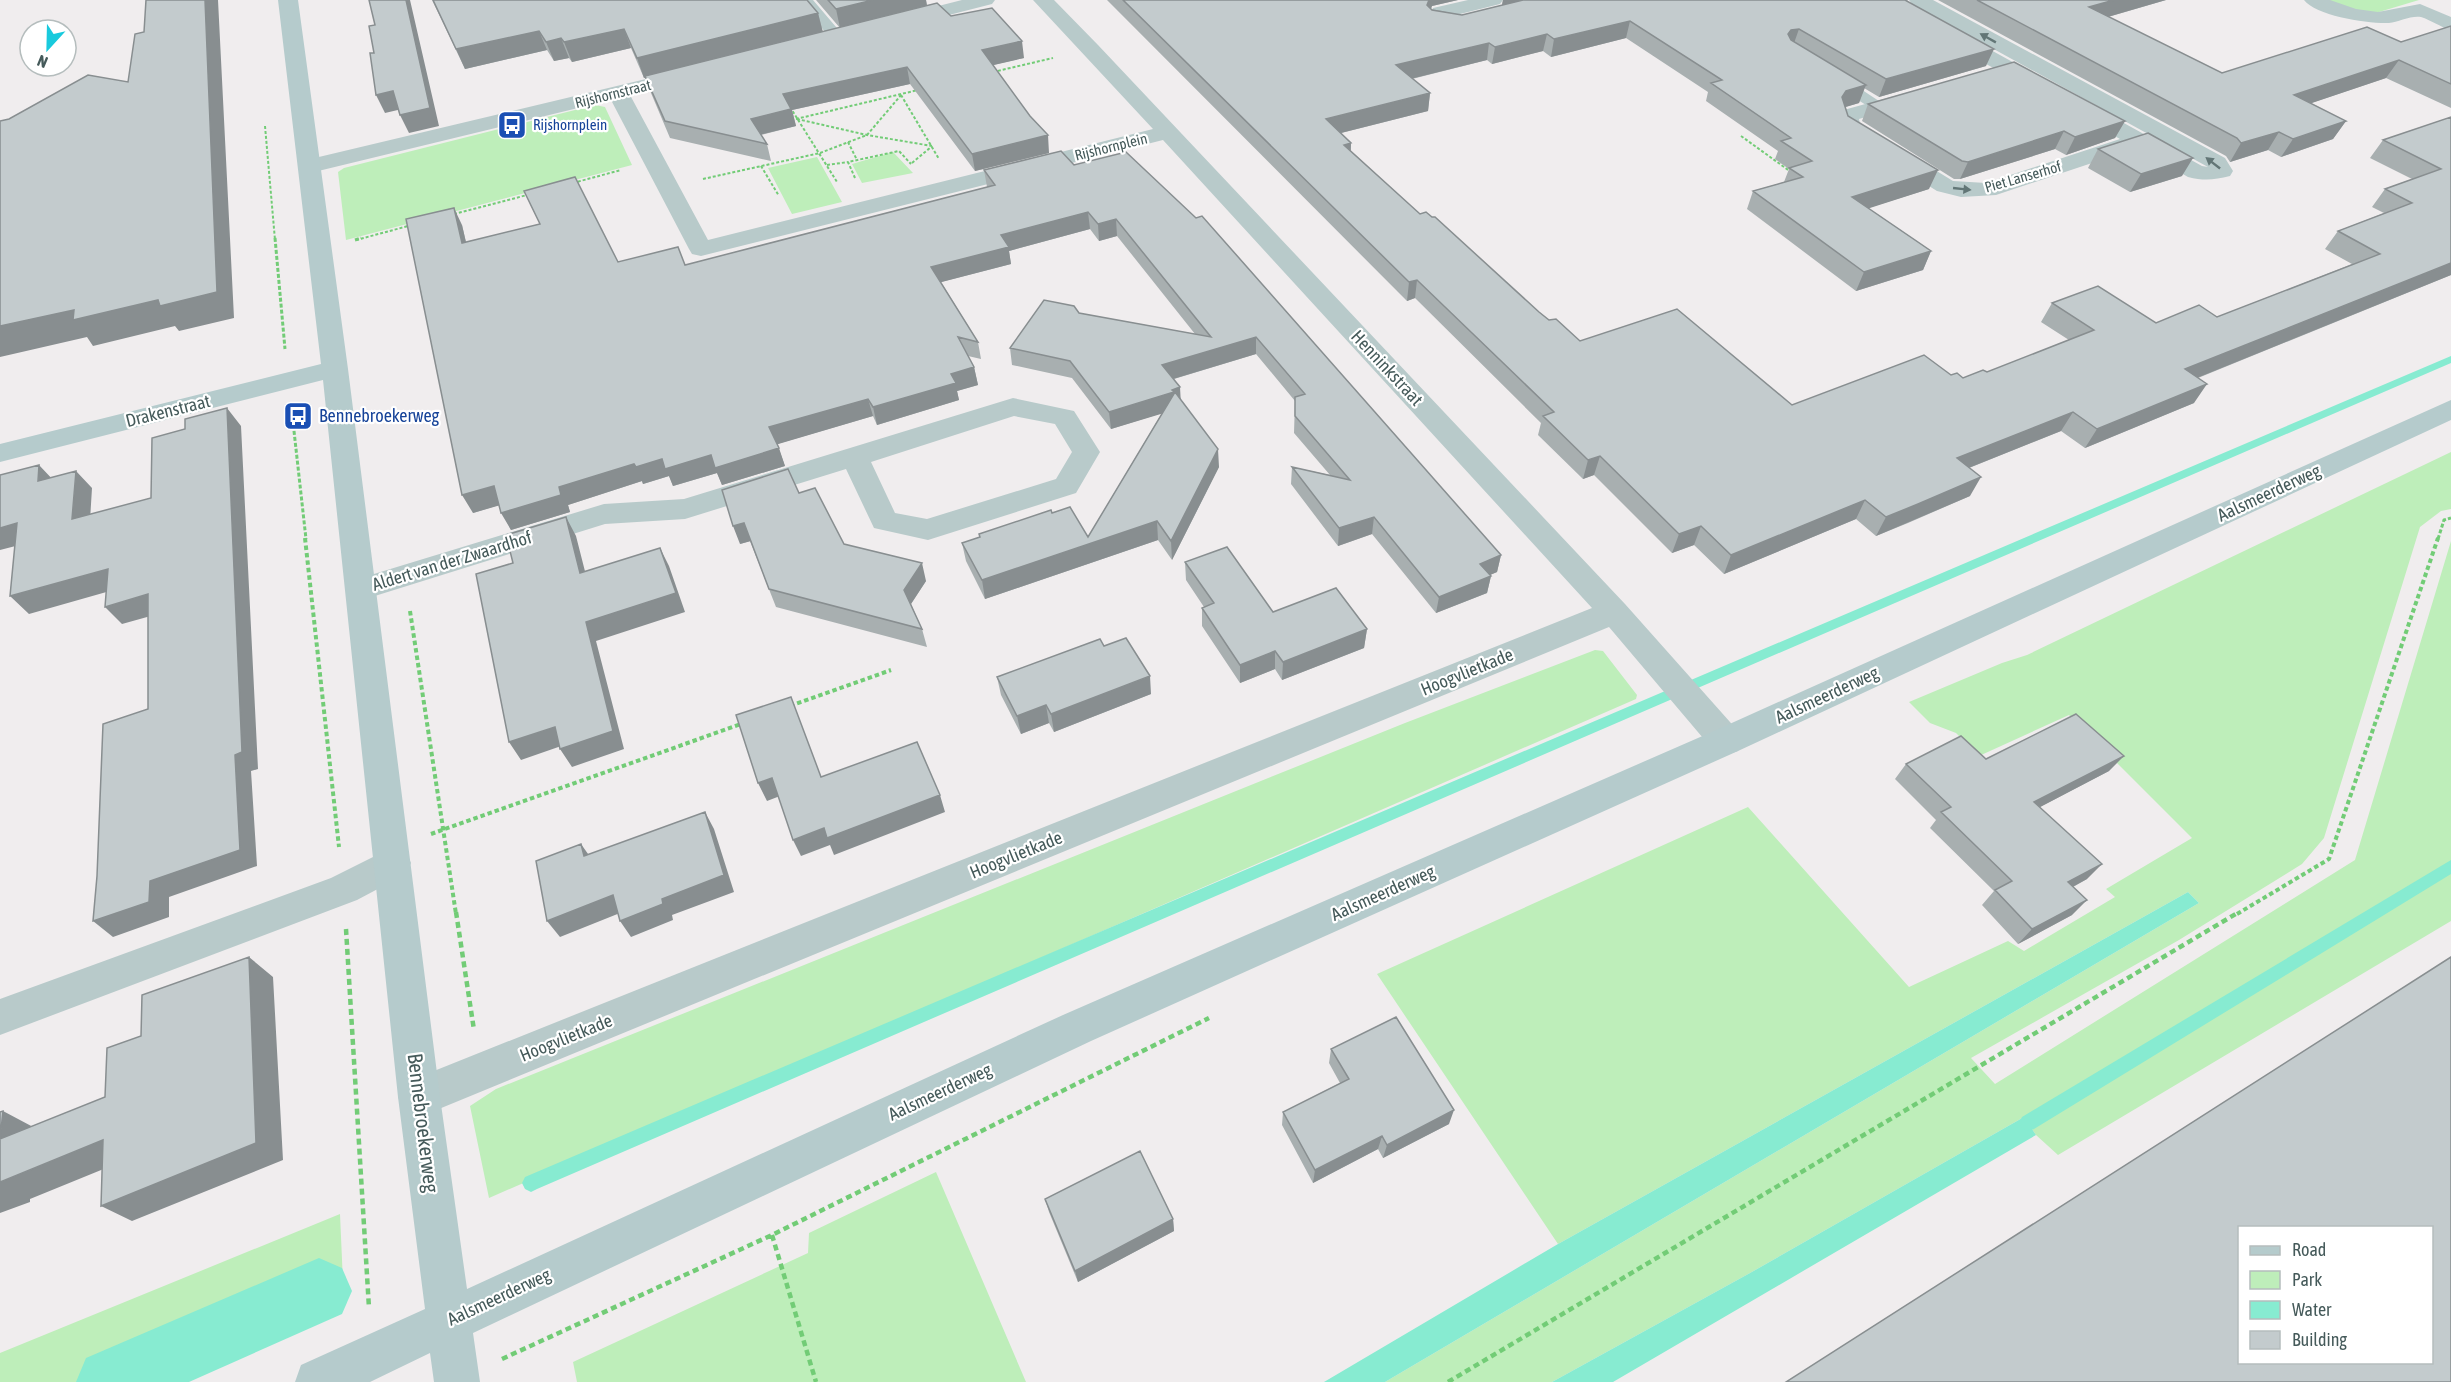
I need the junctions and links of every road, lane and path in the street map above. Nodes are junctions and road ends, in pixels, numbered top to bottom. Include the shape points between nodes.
1 (288, 0) edge
2 (805, 0) edge
3 (985, 0) edge
4 (1043, 0) edge
5 (1493, 0) edge
6 (1558, 0) edge
7 (1886, 0) edge
8 (1919, 0) edge
9 (2314, 0) edge
10 (2451, 0) edge
11 (2420, 10) junction
12 (2451, 24) edge
13 (880, 26) edge
14 (858, 32) edge
15 (837, 37) junction
16 (815, 42) edge
17 (1091, 49) junction
18 (2032, 62) junction
19 (716, 68) edge
20 (2009, 68) junction
21 (1822, 71) edge
22 (992, 72) edge
23 (1977, 78) edge
24 (924, 88) edge
25 (1934, 91) edge
26 (618, 93) junction
27 (901, 94) junction
28 (786, 101) edge
29 (1880, 107) junction
30 (796, 119) junction
31 (265, 125) dead end
32 (1168, 132) junction
33 (2162, 133) junction
34 (867, 135) junction
35 (1742, 136) dead end
36 (2138, 141) junction
37 (848, 142) junction
38 (932, 146) junction
39 (820, 153) junction
40 (857, 160) dead end
41 (654, 162) junction
42 (848, 162) dead end
43 (910, 164) dead end
44 (827, 165) junction
45 (310, 166) junction
46 (1799, 178) edge
47 (573, 183) edge
48 (667, 186) junction
49 (955, 186) junction
50 (538, 192) edge
51 (854, 211) junction
52 (445, 216) edge
53 (422, 222) edge
54 (354, 251) dead end
55 (335, 369) junction
56 (288, 380) junction
57 (2451, 409) edge
58 (0, 453) edge
59 (855, 457) junction
60 (2451, 518) edge
61 (404, 576) junction
62 (362, 590) junction
63 (1614, 612) junction
64 (891, 670) dead end
65 (779, 710) edge
66 (745, 722) edge
67 (1712, 726) junction
68 (442, 830) junction
69 (392, 855) junction
70 (344, 889) junction
71 (0, 1017) edge
72 (1166, 1039) dead end
73 (480, 1072) junction
74 (419, 1097) junction
75 (772, 1235) junction
76 (449, 1321) junction
77 (372, 1355) junction
78 (457, 1381) edge
79 (318, 1382) edge
80 (816, 1382) edge
81 (1448, 1382) edge

1 - 45 street, Bennebroekerweg
2 - 15 lane
3 - 13 street
4 - 17 street, Henninkstraat
5 - 6 street via 1440,12 1437,21 1459,24
7 - 20 street
18 -> 8 street
9 - 11 street via 2363,17 2396,18
10 - 11 street
11 - 12 street
14 - 15 street
15 - 16 street
17 - 22 path
17 - 32 street, Henninkstraat
18 - 20 street
18 - 33 street
19 - 26 street, Rijshornstraat
20 - 23 street
20 - 36 street
21 - 29 lane
24 - 27 path
25 - 29 street, Piet Lanserhof
26 - 41 street, Rijshornplein
26 - 45 street, Rijshornstraat
27 - 30 path
27 - 34 path
27 - 38 path
28 - 30 path
29 -> 36 street, Piet Lanserhof via 1848,116 1850,127 1945,186 1961,190 1988,190
30 - 34 path
30 - 39 path
31 - 56 path
32 - 49 street, Rijshornplein
32 - 63 street, Henninkstraat
33 - 36 street, Piet Lanserhof
36 -> 33 street via 2196,172 2222,171 2217,163
34 - 37 path
34 - 38 path
35 - 46 path
37 - 39 path
37 - 40 path
38 - 43 path
38 - 49 path
39 - 44 path
39 - 48 path
41 - 47 path
41 - 48 street, Rijshornplein
42 - 44 path
44 - 51 path
45 - 55 street, Bennebroekerweg
48 - 51 street, Rijshornplein via 701,249
49 - 51 street, Rijshornplein
50 - 52 path
53 - 54 path via 353,240
55 - 56 street, Drakenstraat
55 - 62 street, Bennebroekerweg
56 - 58 street, Drakenstraat
56 - 70 path
57 - 67 street, Aalsmeerderweg
59 - 59 street, Aldert van der Zwaardhof via 884,521 928,530 1066,486 1086,452 1064,417 1013,407
59 - 61 street, Aldert van der Zwaardhof via 685,509 604,514
60 - 81 path via 2444,520 2329,859
61 - 62 street, Aldert van der Zwaardhof
61 - 68 path
62 - 69 street, Bennebroekerweg
63 - 67 street, Henninkstraat
63 - 73 street, Hoogvlietkade
64 - 65 path
66 - 68 path
67 - 76 street, Aalsmeerderweg
68 - 69 path
68 - 73 path
69 - 70 street
69 - 74 street, Bennebroekerweg
70 - 71 street
70 - 77 path
72 - 75 path
73 - 74 street, Hoogvlietkade
74 - 76 street, Bennebroekerweg
75 - 78 path
75 - 80 path
76 - 77 street, Aalsmeerderweg
76 - 78 street, Bennebroekerweg
77 - 79 street, Aalsmeerderweg

